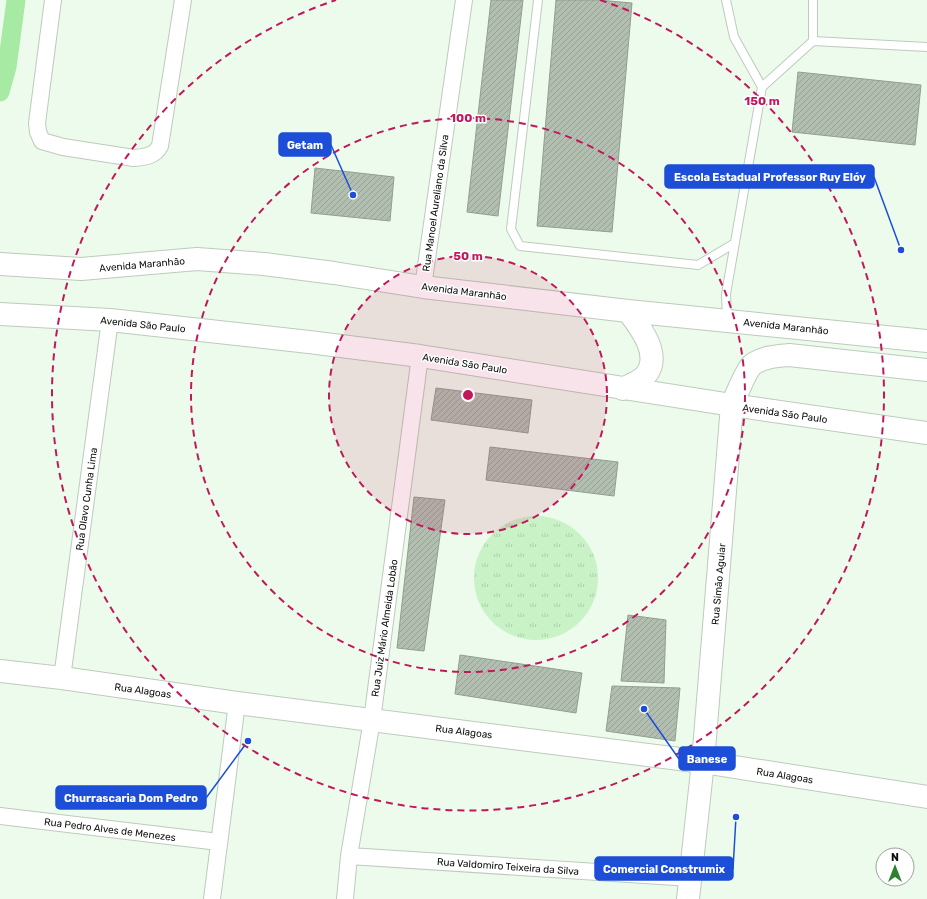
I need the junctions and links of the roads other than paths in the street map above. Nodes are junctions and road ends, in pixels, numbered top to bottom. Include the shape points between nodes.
1 (53, 0) edge
2 (183, 0) edge
3 (464, 0) edge
4 (538, 0) edge
5 (726, 0) edge
6 (813, 0) edge
7 (813, 41) junction
8 (927, 47) edge
9 (762, 87) junction
10 (735, 243) junction
11 (0, 264) edge
12 (423, 287) junction
13 (628, 311) junction
14 (0, 314) edge
15 (110, 320) junction
16 (727, 320) junction
17 (927, 341) edge
18 (420, 356) junction
19 (927, 370) edge
20 (623, 388) junction
21 (732, 405) junction
22 (927, 433) edge
23 (0, 671) edge
24 (62, 678) junction
25 (237, 703) junction
26 (372, 720) junction
27 (703, 762) junction
28 (927, 797) edge
29 (0, 816) edge
30 (219, 842) junction
31 (349, 856) junction
32 (690, 889) edge
33 (212, 899) edge
34 (345, 899) edge

1 - 2 street via 37,123 39,137 42,141 56,146 142,158 153,154 160,146
3 - 12 street, Rua Manoel Aureliano da Silva
4 - 10 lane via 511,229 520,246 698,265
5 - 9 lane via 734,37
6 - 7 lane
7 - 8 lane
7 - 9 lane
9 - 10 lane
10 - 16 lane via 726,294
11 - 12 main road, Avenida Maranhão via 81,269 197,259 264,264
12 - 13 main road, Avenida Maranhão
13 - 16 main road, Avenida Maranhão
13 - 20 main road via 646,336 651,360 645,375
14 - 15 main road, Avenida São Paulo
15 - 18 main road, Avenida São Paulo
15 - 24 street, Rua Olavo Cunha Lima
16 - 17 main road, Avenida Maranhão
18 - 20 main road, Avenida São Paulo
18 - 26 street, Rua Juiz Mário Almeida Lobão
19 - 21 main road via 776,356 752,366
20 - 21 main road, Avenida São Paulo
21 - 22 main road, Avenida São Paulo
21 - 27 main road, Rua Simão Aguiar
23 - 24 main road, Rua Alagoas
24 - 25 main road, Rua Alagoas
25 - 26 main road, Rua Alagoas
25 - 30 street
26 - 27 main road, Rua Alagoas
26 - 31 street, Rua Juiz Mário Almeida Lobão
27 - 28 main road, Rua Alagoas
27 - 32 main road, Rua Simão Aguiar
29 - 30 street, Rua Pedro Alves de Menezes
30 - 33 street
31 - 32 street, Rua Valdomiro Teixeira da Silva
31 - 34 street, Rua Juiz Mário Almeida Lobão

